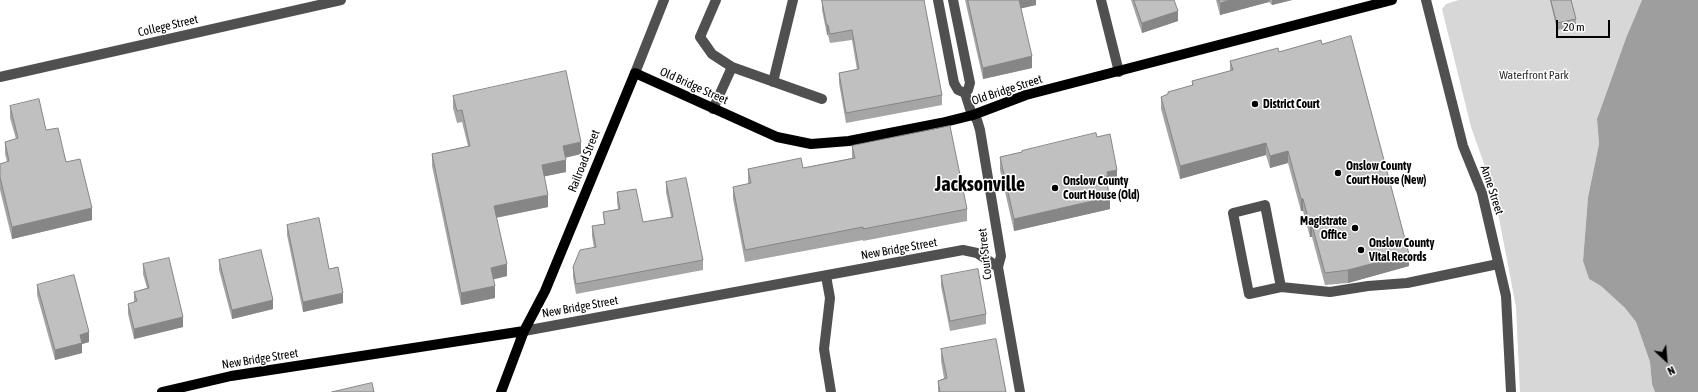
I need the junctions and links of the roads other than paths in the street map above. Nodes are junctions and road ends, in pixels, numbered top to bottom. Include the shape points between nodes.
1 (341, 0) edge
2 (664, 0) edge
3 (716, 0) edge
4 (793, 0) edge
5 (938, 0) edge
6 (953, 0) edge
7 (1101, 0) edge
8 (1392, 0) edge
9 (1426, 0) edge
10 (299, 5) edge
11 (955, 12) junction
12 (941, 15) junction
13 (963, 48) junction
14 (948, 51) junction
15 (732, 67) junction
16 (1119, 72) junction
17 (635, 73) junction
18 (0, 77) edge
19 (773, 82) junction
20 (965, 93) junction
21 (822, 99) dead end
22 (713, 109) junction
23 (972, 115) junction
24 (1498, 264) junction
25 (998, 267) junction
26 (826, 276) junction
27 (1281, 287) junction
28 (524, 331) junction
29 (162, 392) edge
30 (501, 392) edge
31 (831, 392) edge
32 (1020, 392) edge
33 (1511, 392) edge

1 - 10 street, College Street
2 - 17 street, Railroad Street
3 - 15 street via 700,37 712,54
4 - 19 street
5 - 12 street, Court Street
6 - 11 street, Court Street
7 - 16 street
8 - 16 main road, Old Bridge Street
9 - 24 street, Anne Street via 1462,146 1482,193
10 - 18 street, College Street
11 - 12 street
11 - 13 street, Court Street
12 - 14 street, Court Street
13 - 14 street
13 - 20 street, Court Street via 970,83
14 - 20 street, Court Street via 956,87
15 - 19 street
15 - 22 street
16 - 23 main road, Old Bridge Street via 1026,95
17 - 22 main road, Old Bridge Street
17 - 28 main road, Railroad Street via 545,292
19 - 21 street
20 - 23 street, Court Street
22 - 23 main road, Old Bridge Street via 777,137 810,144 849,141
23 - 25 street, Court Street via 977,120 980,130 1001,256
24 - 27 street via 1407,283 1330,292
24 - 33 street, Anne Street via 1506,296
25 - 26 street, New Bridge Street via 977,253 963,250
25 - 32 street, Court Street
26 - 28 street, New Bridge Street
26 - 31 street via 830,298 824,349
27 - 27 street via 1265,205 1233,213 1249,294
28 - 29 main road, New Bridge Street via 231,376
28 - 30 main road, Railroad Street

